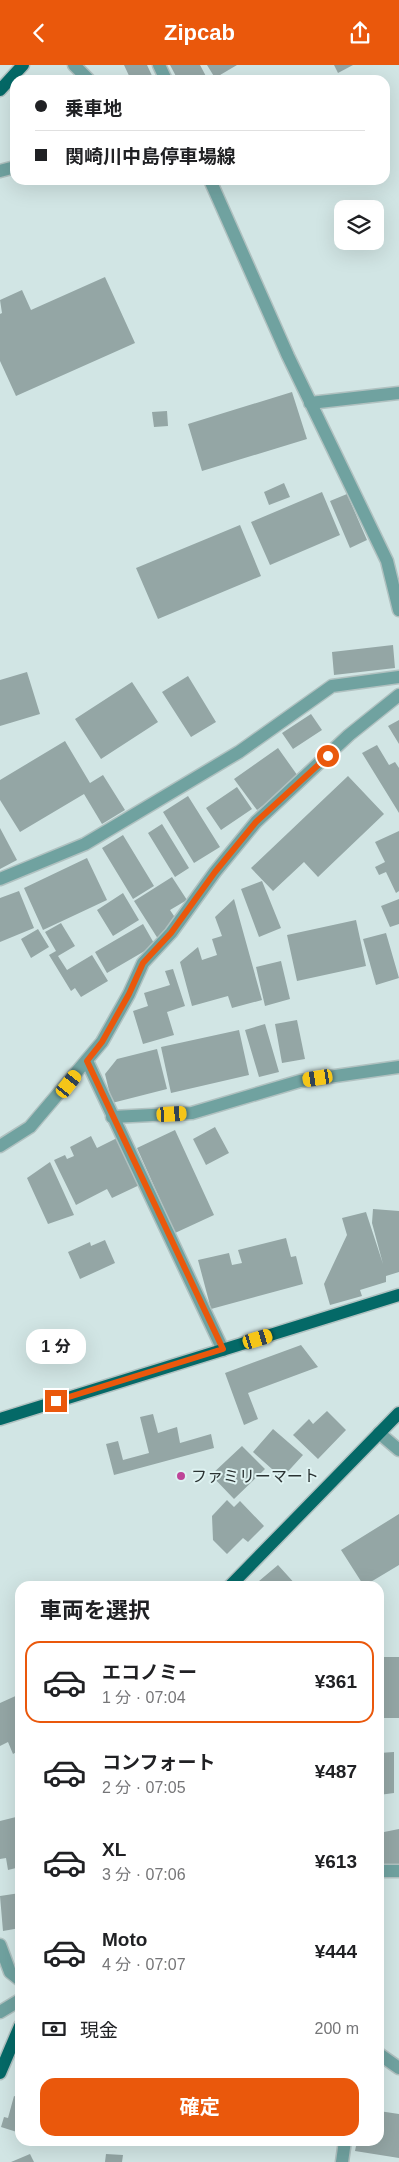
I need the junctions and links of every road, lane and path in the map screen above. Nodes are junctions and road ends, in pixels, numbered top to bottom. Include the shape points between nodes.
1 (23, 65) edge
2 (74, 65) edge
3 (14, 75) edge
4 (84, 75) edge
5 (10, 79) edge
6 (0, 90) edge
7 (212, 185) edge
8 (399, 393) edge
9 (310, 403) junction
10 (399, 610) edge
11 (399, 677) edge
12 (399, 695) edge
13 (0, 879) edge
14 (87, 1061) junction
15 (399, 1067) edge
16 (112, 1117) junction
17 (0, 1146) edge
18 (399, 1295) edge
19 (223, 1349) junction
20 (399, 1413) edge
21 (0, 1419) edge
22 (379, 1433) junction
23 (399, 1450) edge
24 (235, 1581) edge
25 (384, 1871) edge
26 (399, 1871) edge
27 (0, 1945) edge
28 (15, 1976) edge
29 (15, 2003) edge
30 (0, 2012) edge
31 (15, 2038) edge
32 (384, 2058) edge
33 (399, 2068) edge
34 (0, 2073) edge
35 (344, 2146) edge
36 (342, 2162) edge

1 - 3 main road
2 - 4 street
5 - 6 main road
7 - 9 street
8 - 9 street
9 - 10 street via 387,561
11 - 13 street via 332,686 239,752 86,844
12 - 14 street via 349,735 250,829 171,933 143,963 102,1042
14 - 16 street
14 - 17 street via 30,1127
15 - 16 street via 300,1081 192,1113
16 - 19 street
18 - 19 main road
19 - 21 main road
20 - 22 main road
22 - 23 street
22 - 24 main road
25 - 26 street
27 - 28 street via 10,1972
29 - 30 street
31 - 34 main road
32 - 33 street
35 - 36 street

